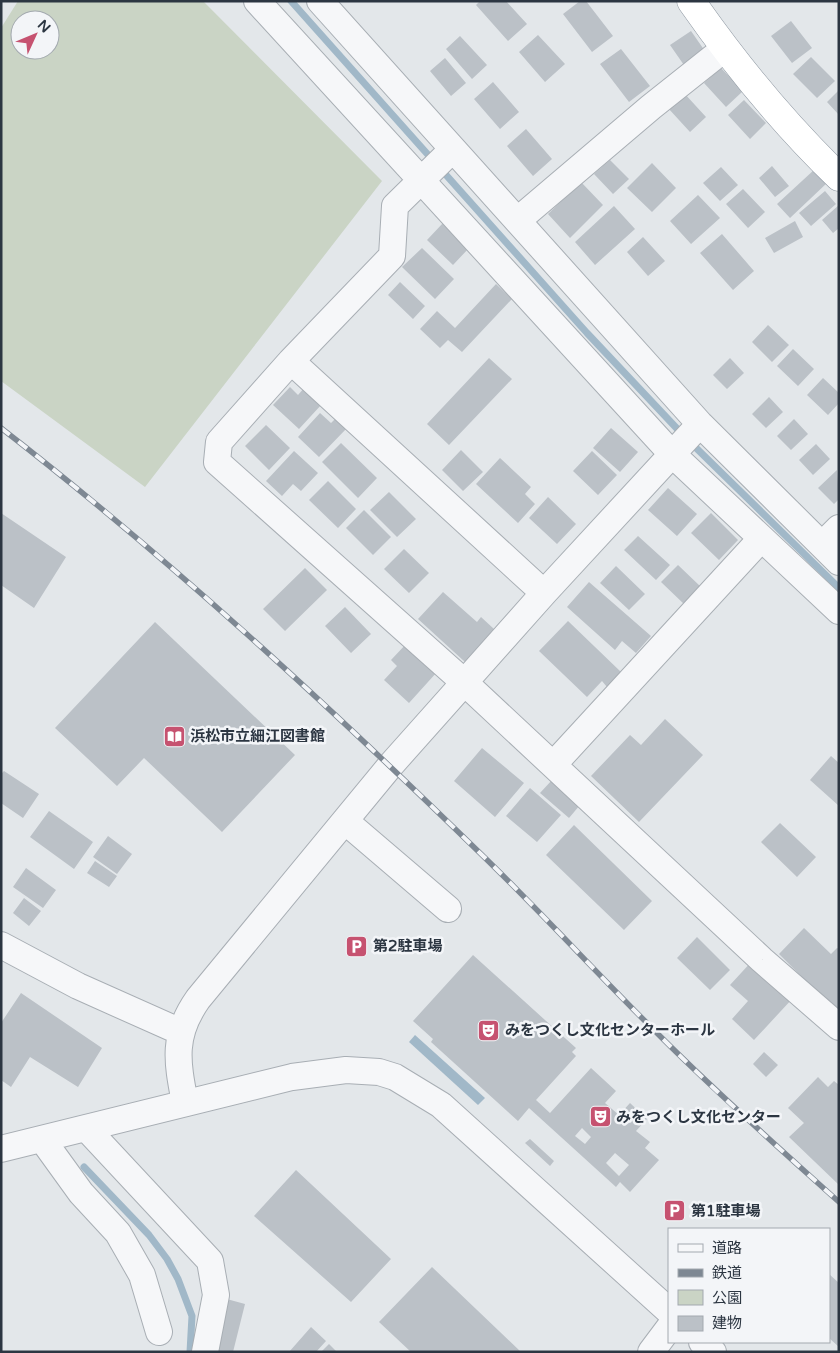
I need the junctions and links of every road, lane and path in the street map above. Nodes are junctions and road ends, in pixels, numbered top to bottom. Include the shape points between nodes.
1 (257, 1) edge
2 (320, 1) edge
3 (691, 1) edge
4 (724, 48) junction
5 (454, 149) junction
6 (839, 177) edge
7 (422, 181) junction
8 (518, 220) junction
9 (291, 361) junction
10 (700, 424) junction
11 (672, 454) junction
12 (760, 540) junction
13 (833, 545) edge
14 (544, 593) junction
15 (839, 612) edge
16 (464, 682) junction
17 (553, 765) junction
18 (345, 821) junction
19 (448, 909) dead end
20 (1, 945) edge
21 (839, 1027) edge
22 (181, 1032) junction
23 (185, 1103) junction
24 (86, 1128) junction
25 (42, 1138) junction
26 (1, 1148) edge
27 (668, 1310) edge
28 (668, 1329) edge
29 (159, 1332) dead end
30 (703, 1343) edge
31 (205, 1352) edge
32 (651, 1352) edge
33 (713, 1352) edge

1 - 7 street
2 - 5 street
3 - 4 highway
4 - 6 highway via 802,141
4 - 8 street
5 - 7 street
5 - 8 street
7 - 9 street via 395,206 392,256
7 - 11 street
8 - 10 street
9 - 14 street
9 - 16 street via 219,442 217,462
10 - 11 street
10 - 13 street
11 - 12 street
11 - 14 street
12 - 15 street
12 - 17 street
14 - 16 street
16 - 17 street
16 - 18 street
17 - 21 street
18 - 19 street
18 - 22 street via 198,999
20 - 22 street via 78,986
22 - 23 street via 177,1064
23 - 24 street
23 - 27 street via 310,1074 364,1070 395,1077 455,1117
24 - 25 street
24 - 31 street via 210,1261 216,1295
25 - 26 street
25 - 29 street via 81,1193 118,1233 142,1275
28 - 32 street
30 - 33 street

